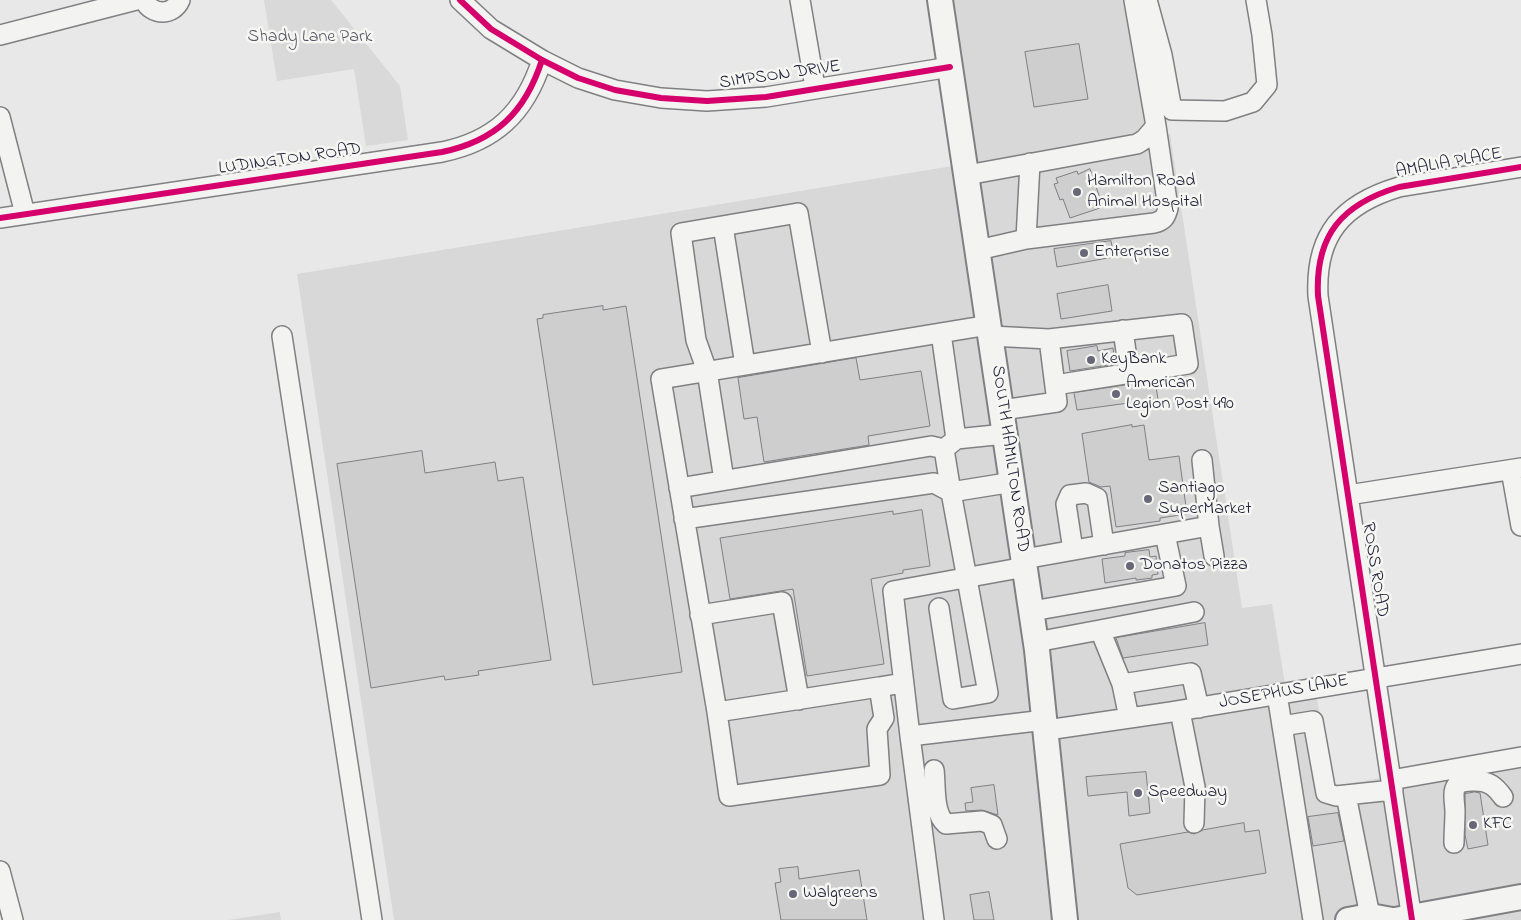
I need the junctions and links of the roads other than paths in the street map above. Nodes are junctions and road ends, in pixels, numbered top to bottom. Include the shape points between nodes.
1 (136, 0) edge
2 (144, 0) edge
3 (180, 0) edge
4 (460, 0) edge
5 (800, 0) edge
6 (940, 0) edge
7 (1134, 0) edge
8 (1147, 0) edge
9 (1256, 0) edge
10 (0, 35) edge
11 (542, 60) junction
12 (950, 67) junction
13 (815, 87) junction
14 (0, 117) edge
15 (1156, 126) junction
16 (1030, 164) junction
17 (1521, 167) edge
18 (966, 175) junction
19 (25, 214) junction
20 (0, 218) edge
21 (723, 226) junction
22 (1335, 226) joint
23 (1026, 239) junction
24 (978, 250) junction
25 (1123, 330) junction
26 (990, 331) junction
27 (941, 333) junction
28 (282, 336) dead end
29 (1049, 339) junction
30 (822, 353) junction
31 (745, 365) junction
32 (707, 372) junction
33 (1128, 373) junction
34 (1055, 385) junction
35 (1002, 410) junction
36 (1005, 434) junction
37 (950, 444) junction
38 (1202, 460) dead end
39 (1516, 469) edge
40 (724, 480) junction
41 (1013, 482) junction
42 (679, 488) junction
43 (951, 492) junction
44 (1348, 495) junction
45 (684, 519) junction
46 (1209, 526) junction
47 (1521, 526) edge
48 (1165, 534) junction
49 (1108, 544) junction
50 (1073, 550) junction
51 (1214, 556) dead end
52 (1024, 563) junction
53 (968, 577) junction
54 (1163, 588) junction
55 (938, 608) dead end
56 (1032, 611) junction
57 (1194, 612) dead end
58 (700, 615) junction
59 (1100, 630) junction
60 (1036, 642) junction
61 (1521, 654) edge
62 (1376, 678) junction
63 (903, 683) junction
64 (1122, 684) junction
65 (879, 687) junction
66 (1278, 694) junction
67 (799, 700) junction
68 (1190, 709) junction
69 (717, 712) junction
70 (1129, 718) junction
71 (1046, 725) junction
72 (1282, 726) junction
73 (910, 736) junction
74 (1521, 757) edge
75 (934, 770) dead end
76 (1392, 785) junction
77 (1346, 795) junction
78 (1503, 797) dead end
79 (1194, 823) dead end
80 (997, 839) dead end
81 (1454, 843) dead end
82 (0, 871) edge
83 (1521, 897) edge
84 (1388, 919) edge
85 (13, 920) edge
86 (372, 920) edge
87 (934, 920) edge
88 (1065, 920) edge
89 (1313, 920) edge

1 - 10 street
2 - 3 street via 150,8 162,12 174,8
4 - 11 street, SIMPSON DRIVE via 491,29
5 - 13 street
6 - 12 main road, SOUTH HAMILTON ROAD
7 - 15 street
8 - 9 street via 1172,110 1225,111 1253,102 1267,86
11 - 13 street, SIMPSON DRIVE via 578,78 615,90 661,98 726,100 766,97
11 - 19 street, LUDINGTON ROAD via 524,101 507,120 492,134 462,148
12 - 13 street, SIMPSON DRIVE
12 - 18 main road, SOUTH HAMILTON ROAD
14 - 19 street
15 - 16 street via 1137,144
15 - 23 street via 1168,208 1160,222
16 - 18 street
16 - 23 street
17 - 22 street, AMALIA PLACE via 1381,192 1348,212
18 - 24 main road, SOUTH HAMILTON ROAD
19 - 20 street, LUDINGTON ROAD
21 - 30 street via 798,213
21 - 31 street
21 - 32 street via 681,233 696,340
22 - 44 street, ROSS ROAD via 1320,260 1318,287
23 - 24 street
24 - 26 main road, SOUTH HAMILTON ROAD
25 - 29 street
25 - 33 street
25 - 33 street via 1182,324 1188,364
26 - 27 street
26 - 29 street
26 - 35 main road, SOUTH HAMILTON ROAD
27 - 30 street
27 - 37 street
28 - 86 street
29 - 34 street
30 - 31 street
31 - 32 street
32 - 40 street
32 - 42 street via 661,379
33 - 34 street
34 - 35 street via 1057,402
35 - 36 main road, SOUTH HAMILTON ROAD
36 - 37 street
36 - 41 main road, SOUTH HAMILTON ROAD
37 - 40 street
37 - 43 street
38 - 46 street
39 - 44 street
39 - 47 street
40 - 42 street
41 - 43 street
41 - 52 main road, SOUTH HAMILTON ROAD
42 - 45 street
43 - 45 street via 934,483
43 - 53 street
44 - 62 street, ROSS ROAD
45 - 58 street
46 - 48 street
46 - 51 street
48 - 49 street
48 - 54 street via 1176,586
49 - 50 street
49 - 50 street via 1096,498 1086,493 1070,495 1066,504
49 - 54 street via 1127,549 1153,545 1158,548
50 - 52 street
52 - 53 street
52 - 56 main road, SOUTH HAMILTON ROAD
53 - 55 street via 988,694 953,699
53 - 63 street via 892,591
54 - 56 street
56 - 60 main road, SOUTH HAMILTON ROAD
57 - 59 street
58 - 67 street via 782,602
58 - 69 street
59 - 60 street
59 - 64 street
60 - 71 main road, SOUTH HAMILTON ROAD
61 - 62 street, JOSEPHUS LANE
62 - 66 street, JOSEPHUS LANE
62 - 76 street, ROSS ROAD
63 - 65 street
63 - 73 street
64 - 68 street via 1191,673
64 - 70 street
65 - 67 street
65 - 69 street via 884,718 877,729 880,775 729,796
66 - 68 street, JOSEPHUS LANE
66 - 72 street
67 - 69 street
68 - 70 street, JOSEPHUS LANE
68 - 79 street
70 - 71 street, JOSEPHUS LANE
71 - 73 street, JOSEPHUS LANE
71 - 88 main road, SOUTH HAMILTON ROAD
72 - 77 street via 1313,721 1326,793
72 - 89 street
73 - 87 street
74 - 76 street
75 - 80 street via 938,813 942,820 946,824 982,821 992,825
76 - 77 street
76 - 84 street, ROSS ROAD
77 - 84 street
78 - 81 street via 1491,784 1482,781 1465,781 1455,786
82 - 85 street
83 - 84 main road

